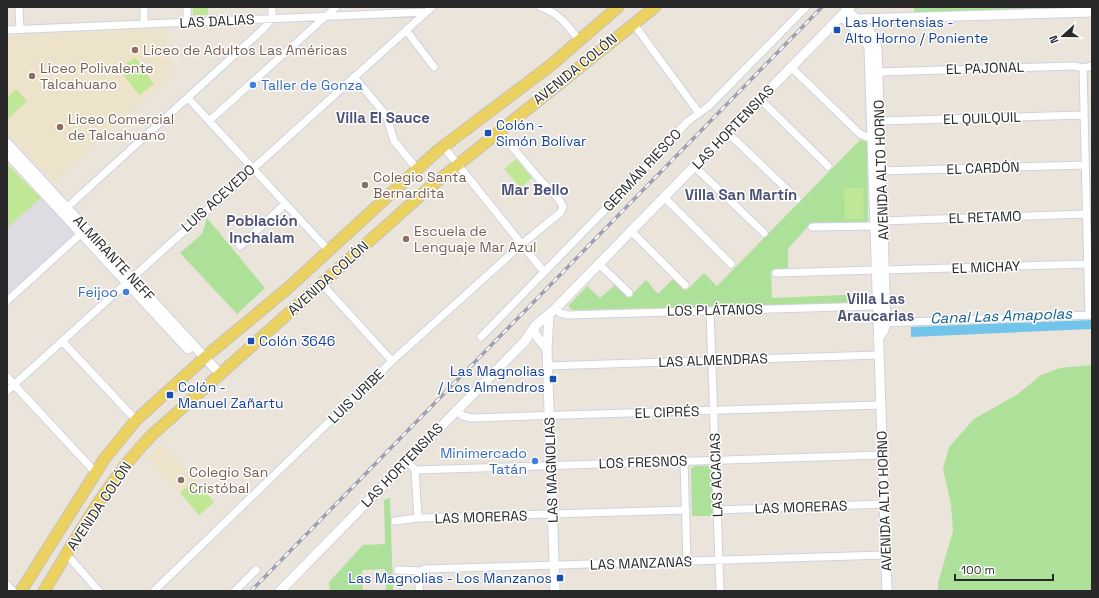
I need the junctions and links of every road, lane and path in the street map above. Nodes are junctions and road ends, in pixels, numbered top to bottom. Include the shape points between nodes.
1 (19, 7) edge
2 (144, 7) edge
3 (187, 7) edge
4 (272, 7) edge
5 (336, 7) edge
6 (540, 7) edge
7 (618, 7) edge
8 (655, 7) edge
9 (806, 7) edge
10 (429, 9) edge
11 (846, 11) edge
12 (1092, 12) edge
13 (326, 16) junction
14 (272, 19) junction
15 (857, 19) junction
16 (877, 19) junction
17 (187, 22) junction
18 (633, 23) junction
19 (144, 24) junction
20 (20, 29) junction
21 (7, 30) edge
22 (406, 30) junction
23 (579, 40) junction
24 (876, 40) junction
25 (1092, 66) edge
26 (434, 67) dead end
27 (791, 67) junction
28 (1083, 68) junction
29 (874, 72) junction
30 (354, 77) junction
31 (188, 98) junction
32 (760, 99) junction
33 (699, 113) junction
34 (1084, 115) junction
35 (209, 121) junction
36 (880, 122) junction
37 (499, 131) junction
38 (727, 132) junction
39 (872, 139) junction
40 (7, 143) edge
41 (443, 146) junction
42 (7, 153) edge
43 (457, 164) junction
44 (1085, 165) junction
45 (694, 166) junction
46 (828, 166) dead end
47 (252, 168) junction
48 (418, 169) junction
49 (881, 171) junction
50 (664, 197) junction
51 (797, 199) dead end
52 (285, 204) junction
53 (65, 210) junction
54 (1086, 214) junction
55 (879, 223) junction
56 (812, 227) dead end
57 (84, 231) junction
58 (631, 231) junction
59 (764, 233) dead end
60 (522, 244) junction
61 (240, 246) dead end
62 (329, 251) junction
63 (599, 264) junction
64 (731, 264) dead end
65 (1088, 264) junction
66 (880, 270) junction
67 (544, 272) junction
68 (776, 273) dead end
69 (128, 279) junction
70 (322, 284) junction
71 (685, 285) dead end
72 (629, 293) dead end
73 (7, 302) edge
74 (877, 306) junction
75 (710, 311) junction
76 (552, 312) junction
77 (1091, 315) edge
78 (882, 323) junction
79 (541, 331) junction
80 (481, 337) dead end
81 (62, 341) junction
82 (878, 355) junction
83 (202, 360) junction
84 (712, 360) junction
85 (392, 361) junction
86 (547, 366) junction
87 (218, 376) junction
88 (7, 377) edge
89 (14, 384) junction
90 (7, 390) edge
91 (880, 405) junction
92 (456, 410) junction
93 (714, 410) junction
94 (549, 415) junction
95 (136, 420) junction
96 (882, 455) junction
97 (716, 460) junction
98 (407, 461) junction
99 (684, 462) junction
100 (551, 466) junction
101 (415, 470) junction
102 (95, 472) junction
103 (884, 504) junction
104 (686, 510) junction
105 (717, 510) junction
106 (552, 515) junction
107 (418, 518) junction
108 (395, 521) dead end
109 (66, 555) junction
110 (886, 555) junction
111 (687, 561) junction
112 (719, 561) junction
113 (554, 565) junction
114 (256, 570) dead end
115 (398, 570) dead end
116 (420, 571) junction
117 (7, 585) edge
118 (12, 591) edge
119 (21, 591) edge
120 (44, 591) edge
121 (99, 591) edge
122 (154, 591) edge
123 (235, 591) edge
124 (280, 591) edge
125 (420, 591) edge
126 (555, 591) edge
127 (720, 591) edge
128 (887, 591) edge

1 - 20 street
2 - 19 street
3 - 17 street
4 - 14 street
5 - 13 street
6 - 23 street via 566,23
7 - 23 main road, AVENIDA COLÓN
8 - 18 main road, AVENIDA COLÓN
9 - 33 street, GERMÁN RIESCO via 709,106
10 - 13 street, LAS DALIAS
10 - 22 street, LUIS ACEVEDO
11 - 15 street
11 - 27 street, LAS HORTENSIAS
11 - 29 street, AVENIDA ALTO HORNO via 868,43
12 - 16 street
13 - 14 street, LAS DALIAS
13 - 35 street
14 - 17 street, LAS DALIAS
14 - 31 street
15 - 16 street
15 - 24 street
16 - 24 street, AVENIDA ALTO HORNO
17 - 19 street, LAS DALIAS
18 - 33 street
18 - 37 main road, AVENIDA COLÓN
19 - 20 street, LAS DALIAS
20 - 21 street, LAS DALIAS
22 - 26 street
22 - 30 street, LUIS ACEVEDO
23 - 41 main road, AVENIDA COLÓN via 551,65
24 - 29 street, AVENIDA ALTO HORNO
25 - 28 street, EL PAJONAL
27 - 32 street, LAS HORTENSIAS
27 - 39 street via 860,134
28 - 29 street, EL PAJONAL via 1074,66
28 - 34 street
29 - 36 street, AVENIDA ALTO HORNO
29 - 39 street, AVENIDA ALTO HORNO
30 - 47 street, LUIS ACEVEDO
30 - 48 street via 386,115 394,141
31 - 35 street
31 - 53 street
32 - 38 street, LAS HORTENSIAS
32 - 46 street
33 - 67 street, GERMÁN RIESCO via 687,122
34 - 36 street, EL QUILQUIL
34 - 44 street
35 - 47 street
36 - 49 street, AVENIDA ALTO HORNO
37 - 43 main road, AVENIDA COLÓN
37 - 60 street, LUIS URIBE via 548,186 563,207
38 - 45 street, LAS HORTENSIAS
38 - 51 street
39 - 55 street, AVENIDA ALTO HORNO
40 - 53 street, ALMIRANTE NEFF
41 - 43 street
41 - 48 main road, AVENIDA COLÓN
42 - 53 street, ALMIRANTE NEFF
43 - 60 street
43 - 70 main road, AVENIDA COLÓN
44 - 49 street, EL CARDÓN
44 - 54 street
45 - 50 street, LAS HORTENSIAS
45 - 59 street
47 - 52 street
47 - 69 street, LUIS ACEVEDO
48 - 62 main road, AVENIDA COLÓN
49 - 55 street, AVENIDA ALTO HORNO
50 - 58 street, LAS HORTENSIAS
50 - 64 street
52 - 61 street
52 - 62 street
53 - 57 street, ALMIRANTE NEFF
54 - 55 street, EL RETAMO
54 - 65 street
55 - 56 street, EL RETAMO
55 - 66 street, AVENIDA ALTO HORNO
57 - 69 street, ALMIRANTE NEFF
57 - 73 street
58 - 63 street, LAS HORTENSIAS
58 - 71 street
60 - 67 street
60 - 85 street, LUIS URIBE
62 - 83 main road, AVENIDA COLÓN
63 - 72 street
63 - 76 street, LAS HORTENSIAS
65 - 66 street, EL MICHAY
65 - 77 street
66 - 68 street, EL MICHAY
66 - 74 street, AVENIDA ALTO HORNO
66 - 78 street, AVENIDA ALTO HORNO
67 - 80 street, GERMÁN RIESCO
69 - 81 street, LUIS ACEVEDO
69 - 83 street, ALMIRANTE NEFF
70 - 85 street
70 - 87 main road, AVENIDA COLÓN
74 - 75 street, LOS PLÁTANOS
74 - 78 street, AVENIDA ALTO HORNO
75 - 76 street, LOS PLÁTANOS via 568,315
75 - 84 street, LAS ACACIAS
76 - 79 street, LAS HORTENSIAS
77 - 78 street
78 - 82 street, AVENIDA ALTO HORNO
79 - 86 street, LAS MAGNOLIAS via 547,349
79 - 92 street, LAS HORTENSIAS via 525,341
81 - 89 street, LUIS ACEVEDO
81 - 95 street
82 - 84 street, LAS ALMENDRAS
82 - 91 street, AVENIDA ALTO HORNO
83 - 87 street, ALMIRANTE NEFF
83 - 95 main road, AVENIDA COLÓN
84 - 86 street, LAS ALMENDRAS
84 - 93 street, LAS ACACIAS
85 - 122 street, LUIS URIBE
86 - 94 street, LAS MAGNOLIAS
87 - 109 main road, AVENIDA COLÓN via 154,433 124,467
88 - 89 street
89 - 90 street, LUIS ACEVEDO
89 - 102 street
91 - 93 street, EL CIPRÉS
91 - 96 street, AVENIDA ALTO HORNO
92 - 94 street, EL CIPRÉS via 460,415 469,418
92 - 98 street, LAS HORTENSIAS
93 - 94 street, EL CIPRÉS
93 - 97 street, LAS ACACIAS
94 - 100 street, LAS MAGNOLIAS
95 - 102 main road, AVENIDA COLÓN
96 - 97 street, LOS FRESNOS
96 - 103 street, AVENIDA ALTO HORNO
97 - 99 street, LOS FRESNOS
97 - 105 street, LAS ACACIAS
98 - 101 street
98 - 124 street, LAS HORTENSIAS
99 - 100 street, LOS FRESNOS
99 - 104 street
100 - 101 street, LOS FRESNOS
100 - 106 street, LAS MAGNOLIAS
101 - 107 street
102 - 119 main road, AVENIDA COLÓN
103 - 105 street, LAS MORERAS
103 - 110 street, AVENIDA ALTO HORNO
104 - 106 street, LAS MORERAS
104 - 111 street
105 - 112 street, LAS ACACIAS
106 - 107 street, LAS MORERAS
106 - 113 street, LAS MAGNOLIAS
107 - 108 street, LAS MORERAS
109 - 120 main road, AVENIDA COLÓN
109 - 121 street
110 - 112 street, LAS MANZANAS
110 - 128 street, AVENIDA ALTO HORNO
111 - 112 street, LAS MANZANAS
111 - 113 street, LAS MANZANAS
112 - 127 street, LAS ACACIAS
113 - 116 street, LAS MANZANAS
113 - 126 street, LAS MAGNOLIAS
114 - 123 street
115 - 116 street, LAS MANZANAS
116 - 125 street
117 - 118 street

